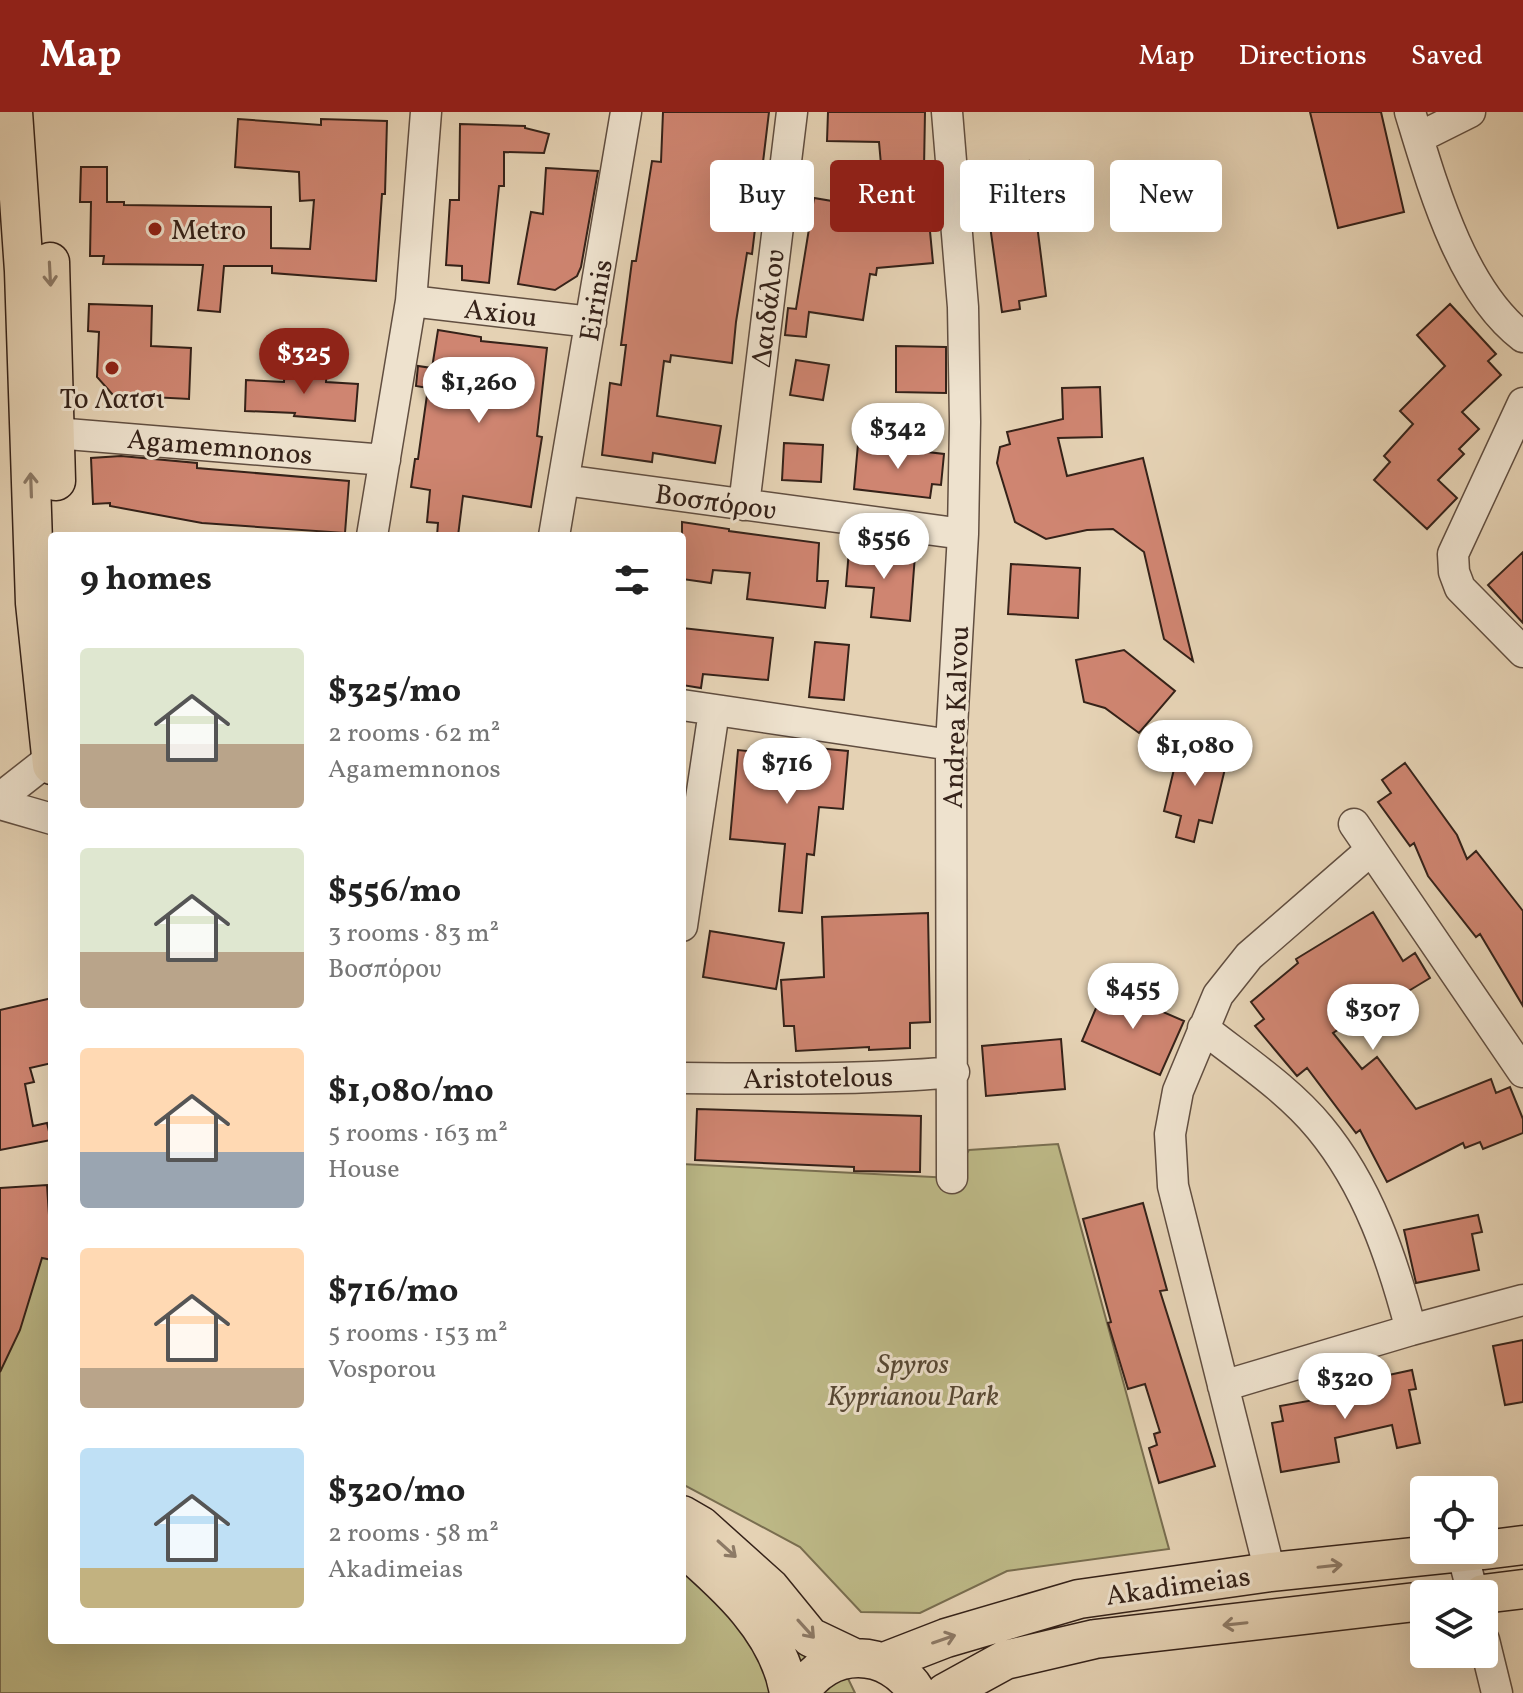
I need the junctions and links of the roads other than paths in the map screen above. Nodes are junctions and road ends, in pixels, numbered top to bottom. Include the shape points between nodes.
1 (13, 112) edge
2 (38, 112) edge
3 (626, 112) edge
4 (792, 112) edge
5 (947, 112) edge
6 (1470, 112) edge
7 (419, 113) edge
8 (1414, 125) edge
9 (411, 301) junction
10 (591, 322) junction
11 (1523, 337) edge
12 (1523, 403) edge
13 (55, 433) junction
14 (385, 460) junction
15 (564, 480) junction
16 (744, 505) junction
17 (57, 532) edge
18 (373, 532) edge
19 (555, 532) edge
20 (963, 534) junction
21 (1523, 652) edge
22 (686, 706) edge
23 (714, 711) junction
24 (48, 732) edge
25 (951, 745) junction
26 (48, 764) edge
27 (0, 801) edge
28 (48, 818) edge
29 (1354, 824) dead end
30 (1371, 850) junction
31 (686, 899) edge
32 (1203, 1028) junction
33 (954, 1072) junction
34 (1523, 1072) edge
35 (686, 1078) edge
36 (952, 1178) dead end
37 (1523, 1300) edge
38 (1411, 1330) junction
39 (1223, 1386) junction
40 (686, 1517) edge
41 (1523, 1545) edge
42 (1498, 1548) edge
43 (686, 1550) edge
44 (1410, 1558) edge
45 (1270, 1572) junction
46 (1523, 1589) edge
47 (1498, 1592) edge
48 (1410, 1603) edge
49 (868, 1659) junction
50 (1491, 1668) edge
51 (789, 1693) edge
52 (800, 1693) edge
53 (917, 1693) edge
54 (945, 1693) edge
55 (1497, 1693) edge

24 -> 1 main road via 35,603
2 -> 13 main road
3 - 10 street, Eirinis
4 - 16 street, Δαιδάλου
5 - 20 street, Andrea Kalvou via 963,307
6 - 8 street
7 - 9 street
8 - 11 street via 1446,224 1482,291
9 - 10 street, Axiou
9 - 14 street
10 - 15 street, Eirinis
12 - 21 street via 1453,554 1460,588
13 - 14 street, Agamemnonos
13 - 17 main road
14 - 18 street
15 - 16 street, Βοσπόρου
15 - 19 street, Eirinis
16 - 20 street, Βοσπόρου
20 - 25 street, Andrea Kalvou
22 - 23 street
23 - 25 street
23 - 31 street
25 - 33 street, Andrea Kalvou
26 - 27 street
27 - 28 street
29 - 30 street
30 - 32 street via 1249,956 1218,995
30 - 34 street
32 - 38 street via 1320,1127 1370,1208
32 - 39 street via 1178,1091 1171,1160
33 - 35 street, Aristotelous
33 - 36 street, Andrea Kalvou
37 - 38 street
38 - 39 street
39 - 45 street
40 -> 49 main road via 770,1588 810,1637
41 - 42 main road, Akadimeias
43 - 51 main road via 744,1606 776,1651
45 -> 44 main road, Akadimeias
49 -> 45 main road, Akadimeias via 1079,1599
46 - 47 main road
48 -> 54 main road, Akadimeias via 1095,1639 1005,1660
49 - 52 main road, Akadimeias via 834,1662 817,1671
49 - 53 main road via 899,1670
50 - 55 street

